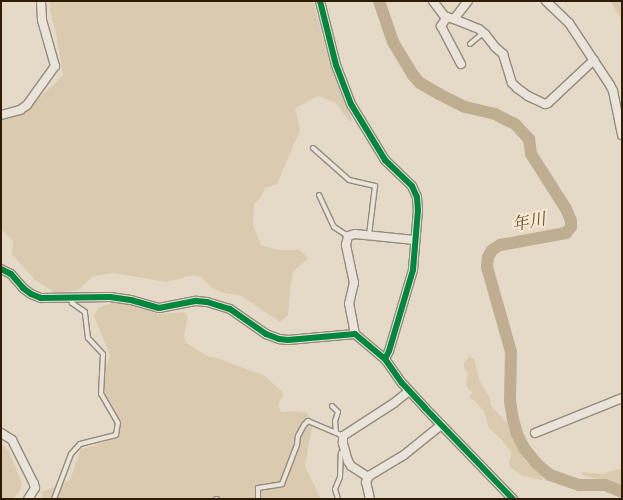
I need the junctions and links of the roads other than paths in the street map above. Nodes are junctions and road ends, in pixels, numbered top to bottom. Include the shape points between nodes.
1 (41, 1) edge
2 (320, 1) edge
3 (433, 1) edge
4 (468, 1) edge
5 (546, 1) edge
6 (446, 18) junction
7 (454, 18) junction
8 (483, 32) junction
9 (470, 44) dead end
10 (594, 60) junction
11 (461, 64) dead end
12 (1, 115) edge
13 (622, 135) edge
14 (313, 148) dead end
15 (319, 195) dead end
16 (369, 235) junction
17 (348, 236) junction
18 (415, 240) junction
19 (1, 269) edge
20 (71, 298) junction
21 (355, 334) junction
22 (384, 359) junction
23 (409, 391) junction
24 (622, 398) edge
25 (332, 406) dead end
26 (442, 426) junction
27 (1, 433) edge
28 (535, 433) dead end
29 (340, 434) junction
30 (345, 450) junction
31 (368, 476) junction
32 (28, 499) edge
33 (54, 499) edge
34 (258, 499) edge
35 (338, 499) edge
36 (370, 499) edge
37 (513, 499) edge

1 - 12 street via 42,20 55,66 27,105
2 - 18 street via 336,64 351,104 385,160 412,186 417,197
3 - 6 street
4 - 7 street
5 - 10 street via 568,23
6 - 7 street
6 - 11 street via 442,22 442,29
7 - 8 street
8 - 9 lane
8 - 10 street via 504,54 509,75 517,88 545,104
10 - 13 street via 613,91
14 - 16 lane via 349,180 375,186
15 - 17 lane via 334,227
16 - 17 street
16 - 18 street
17 - 21 street via 346,245 354,283 349,304
18 - 22 street via 413,270 389,351
19 - 20 street via 7,270 31,294 52,299
20 - 21 street via 123,298 159,308 196,301 207,302 230,309 266,334 288,340
20 - 33 lane via 72,303 85,312 88,338 103,354 101,394 118,422 116,435 80,444 71,454
21 - 22 street
22 - 23 street
23 - 26 street
23 - 29 street via 388,407
24 - 28 street
25 - 29 lane via 338,412 335,421
26 - 31 street via 404,456
26 - 37 street
27 - 32 street via 12,440 34,484 35,488
29 - 30 street
29 - 34 lane via 308,420 298,436 282,484 258,488
30 - 31 street via 351,466
30 - 35 lane via 341,453 340,477 335,489
31 - 36 street via 366,482

